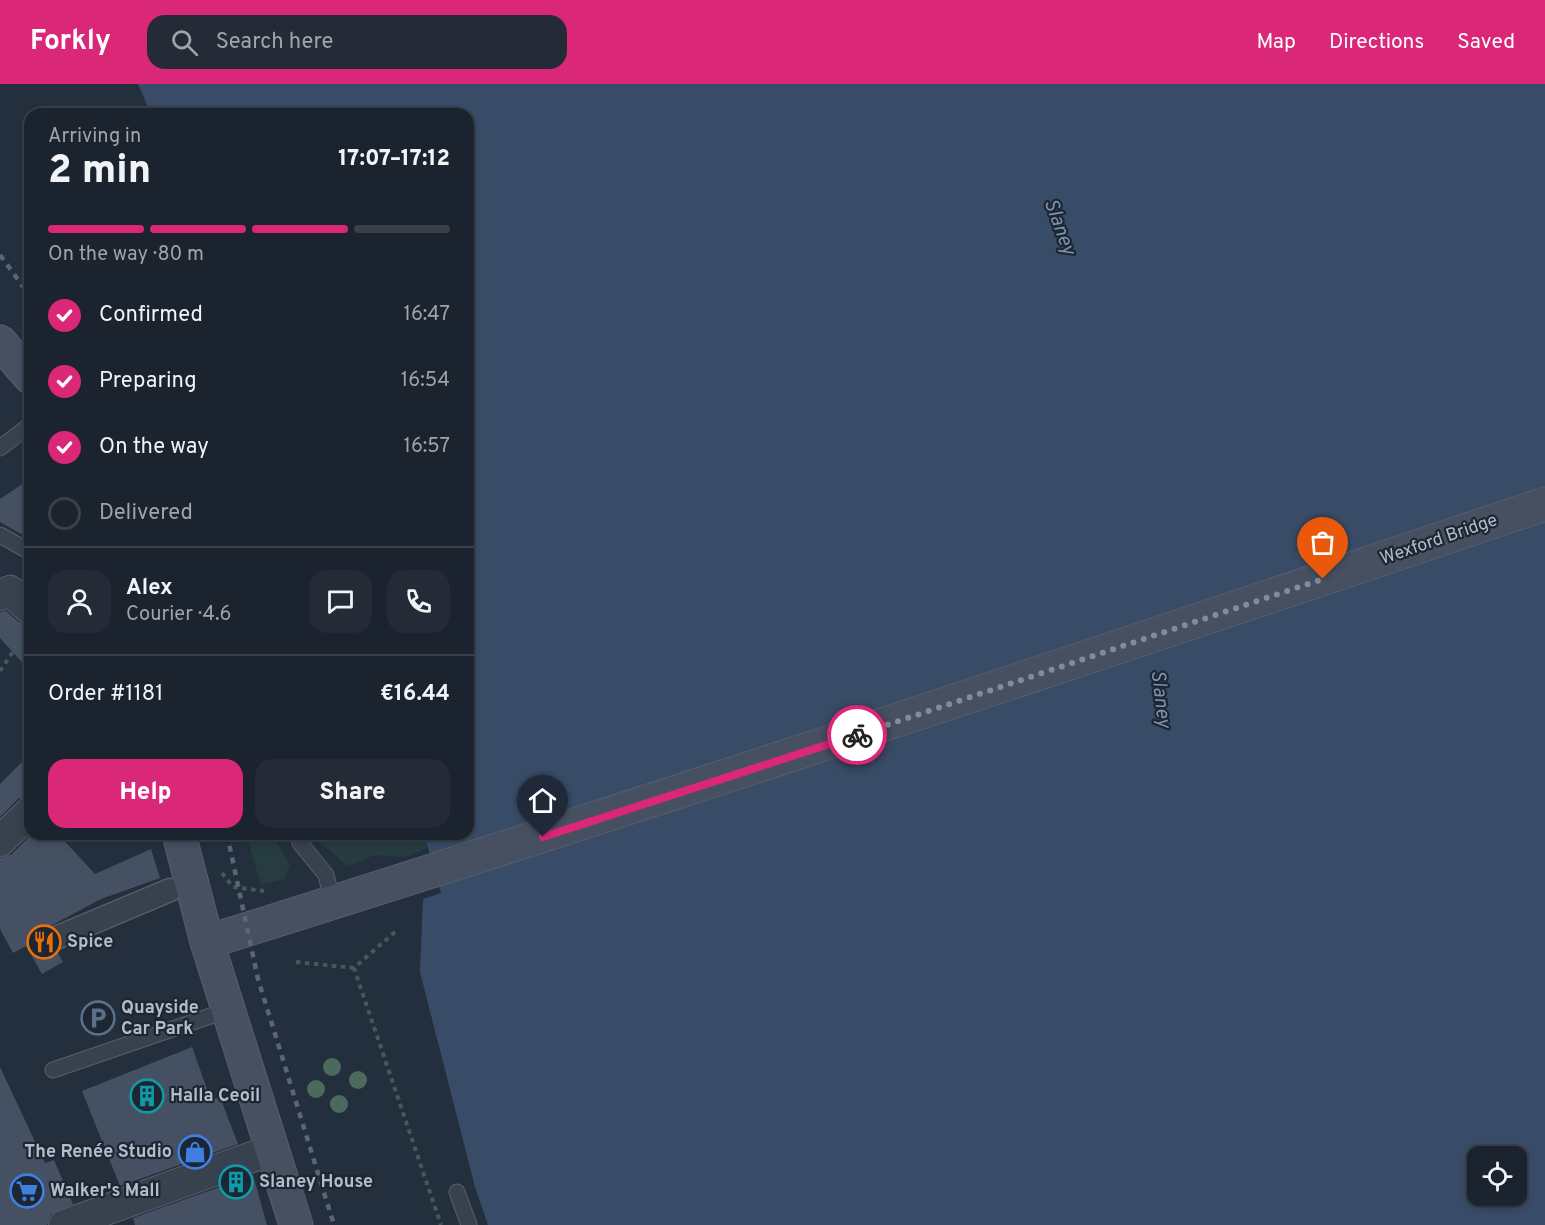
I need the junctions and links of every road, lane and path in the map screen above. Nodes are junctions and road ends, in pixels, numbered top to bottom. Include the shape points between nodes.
1 (1, 344) edge
2 (24, 370) edge
3 (24, 430) edge
4 (0, 448) edge
5 (1545, 504) edge
6 (0, 535) edge
7 (24, 549) edge
8 (24, 636) edge
9 (0, 671) edge
10 (24, 818) edge
11 (181, 840) edge
12 (299, 840) edge
13 (0, 841) edge
14 (218, 862) dead end
15 (170, 890) dead end
16 (270, 890) dead end
17 (333, 904) junction
18 (396, 932) dead end
19 (51, 940) dead end
20 (207, 942) junction
21 (296, 962) dead end
22 (354, 968) junction
23 (228, 1010) junction
24 (53, 1070) dead end
25 (271, 1150) junction
26 (457, 1192) dead end
27 (64, 1225) edge
28 (296, 1225) edge
29 (441, 1225) edge
30 (469, 1225) edge

1 - 2 main road
3 - 4 lane
5 - 17 main road, Wexford Bridge via 968,699
6 - 7 lane
8 - 9 path
10 - 13 street
11 - 20 main road
12 - 17 lane via 326,875
14 - 16 path via 224,878 233,887
15 - 19 street
17 - 20 main road, Wexford Bridge
18 - 22 path
20 - 23 main road
21 - 22 path
22 - 29 path
23 - 24 lane
23 - 25 main road
25 - 27 street
25 - 28 main road
26 - 30 lane

